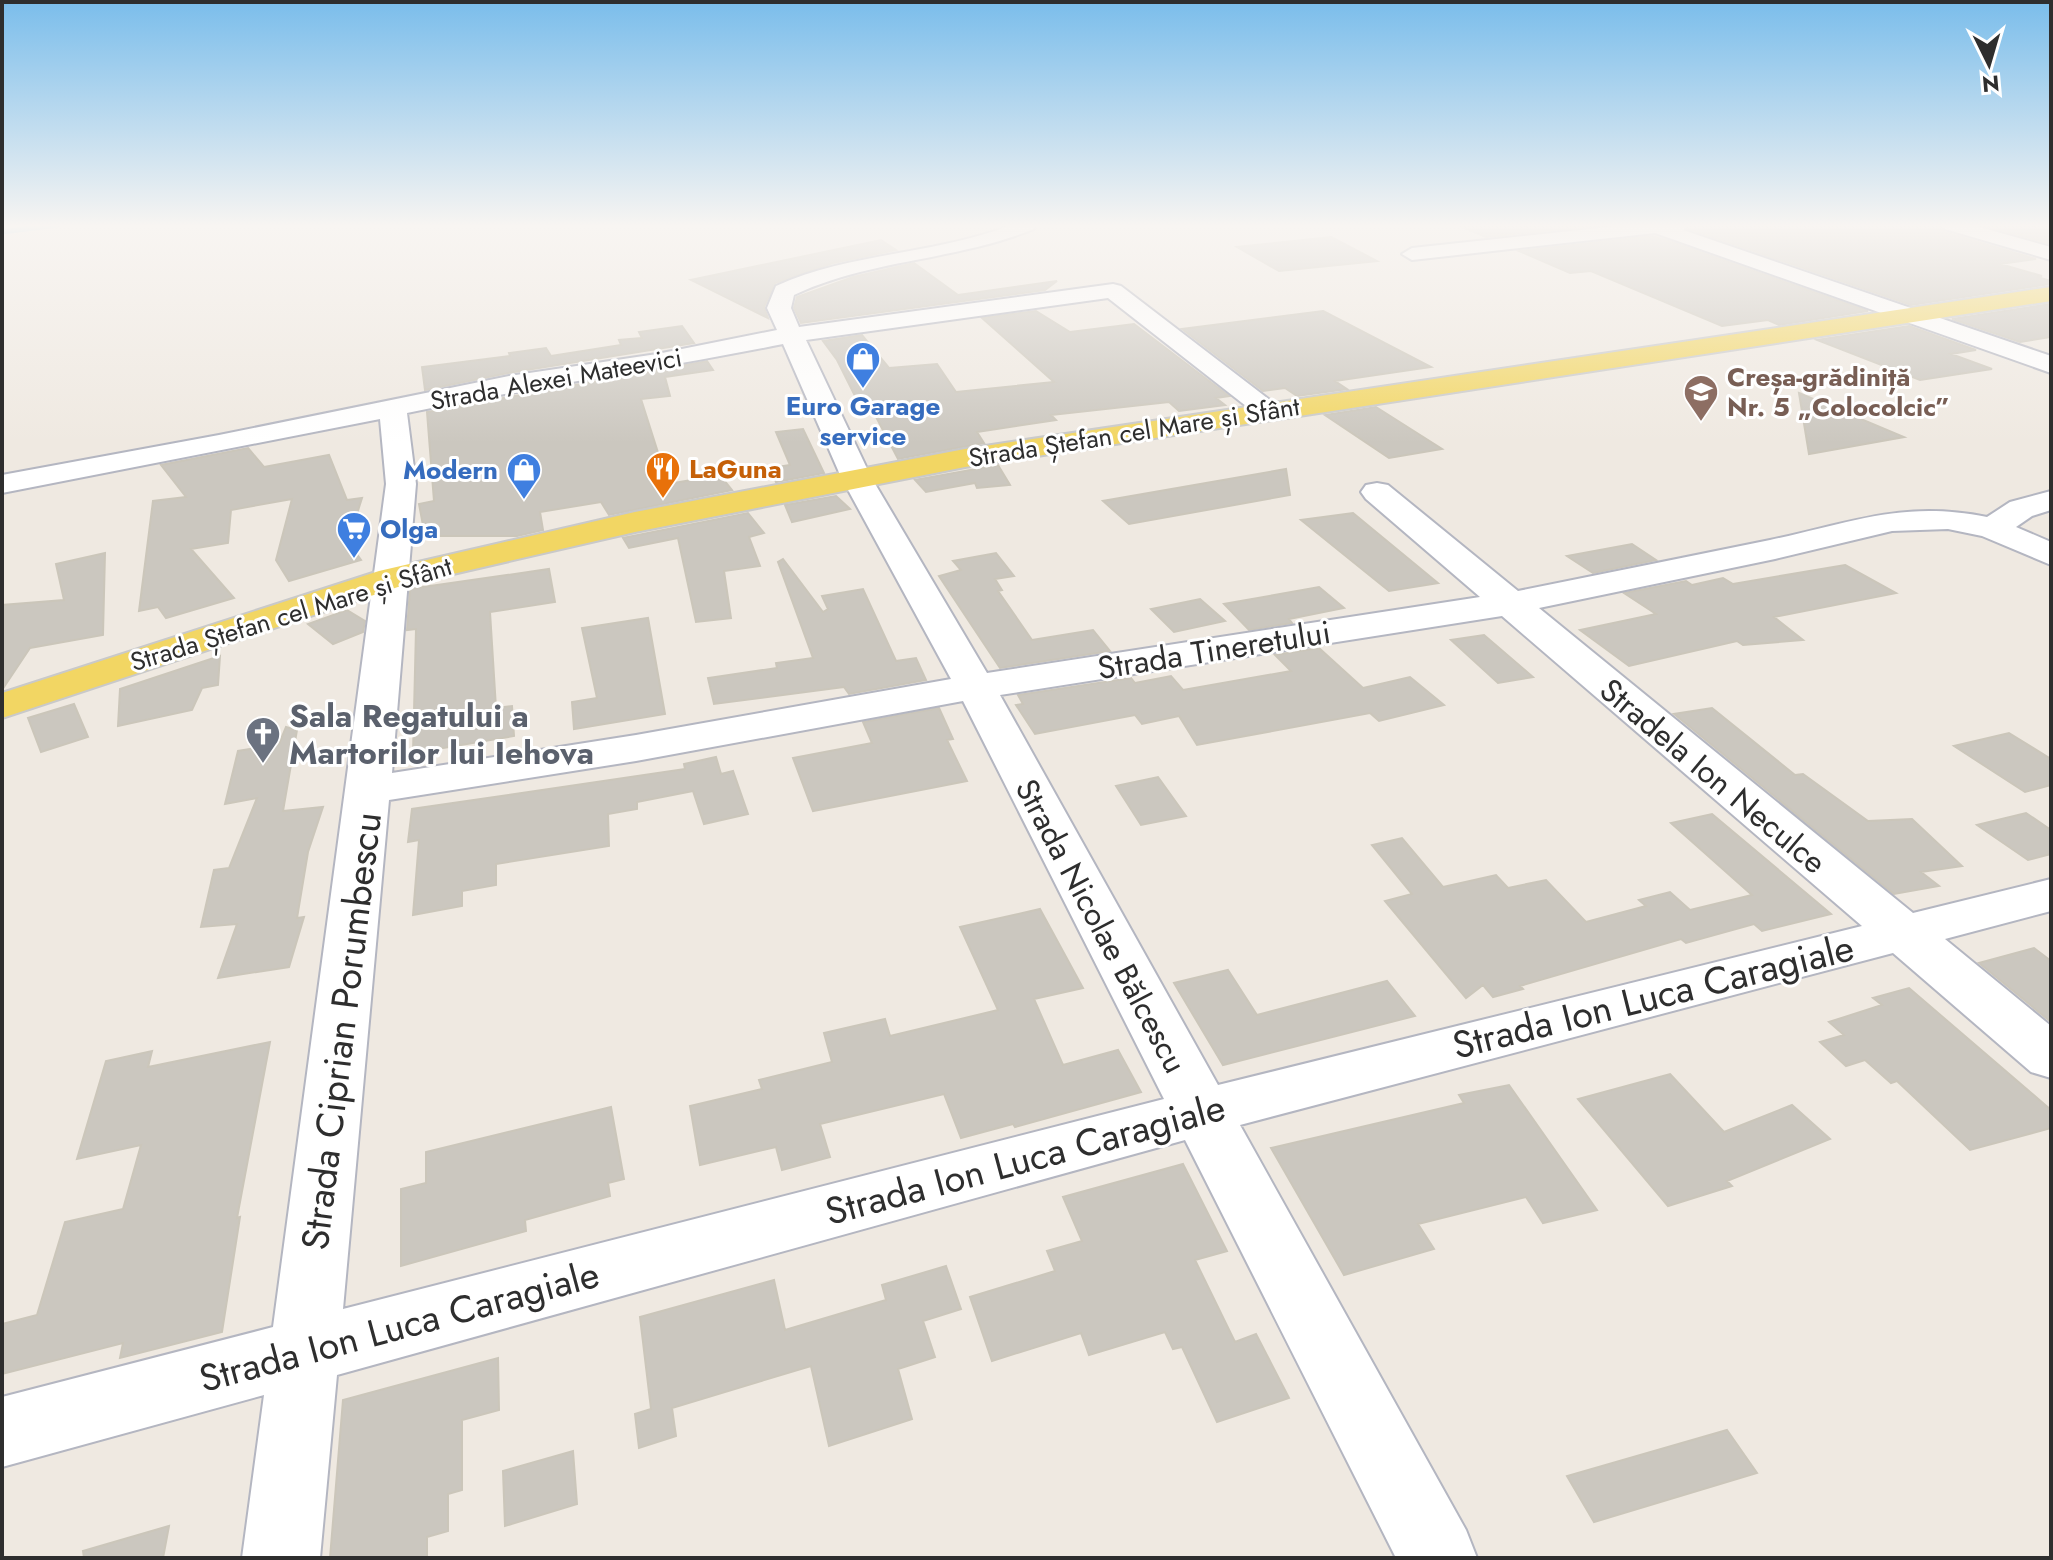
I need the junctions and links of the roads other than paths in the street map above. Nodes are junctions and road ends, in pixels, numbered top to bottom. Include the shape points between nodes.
1 (781, 298) edge
2 (1063, 298) edge
3 (1122, 298) edge
4 (1860, 298) edge
5 (2026, 298) edge
6 (1909, 316) junction
7 (791, 335) junction
8 (2051, 365) edge
9 (393, 409) junction
10 (1270, 411) junction
11 (856, 477) junction
12 (2, 484) edge
13 (1377, 492) dead end
14 (2051, 500) edge
15 (1992, 528) junction
16 (2051, 555) edge
17 (391, 578) junction
18 (1507, 604) junction
19 (976, 688) junction
20 (2, 706) edge
21 (369, 790) junction
22 (2051, 895) edge
23 (1901, 933) junction
24 (2051, 1057) edge
25 (1199, 1113) junction
26 (304, 1351) junction
27 (2, 1432) edge
28 (281, 1558) edge
29 (1438, 1558) edge

1 - 7 street, Strada Nicolae Bălcescu via 779,308
2 - 7 street, Strada Alexei Mateevici
3 - 10 street, Strada Alexei Mateevici
4 - 6 street
5 - 6 main road, Strada Ștefan cel Mare și Sfânt
6 - 8 street
6 - 10 main road, Strada Ștefan cel Mare și Sfânt
7 - 9 street, Strada Alexei Mateevici
7 - 11 street, Strada Nicolae Bălcescu
9 - 12 street, Strada Alexei Mateevici
9 - 17 street, Strada Ciprian Porumbescu via 401,484
10 - 11 main road, Strada Ștefan cel Mare și Sfânt
11 - 17 main road, Strada Ștefan cel Mare și Sfânt
11 - 19 street, Strada Nicolae Bălcescu
13 - 18 street, Stradela Ion Neculce
14 - 15 street via 2021,509
15 - 16 street, Strada Tineretului
15 - 18 street, Strada Tineretului via 1948,519 1892,521
17 - 20 main road, Strada Ștefan cel Mare și Sfânt
17 - 21 street, Strada Ciprian Porumbescu
18 - 19 street, Strada Tineretului
18 - 23 street, Stradela Ion Neculce
19 - 21 street, Strada Tineretului
19 - 25 street, Strada Nicolae Bălcescu
21 - 26 street, Strada Ciprian Porumbescu
22 - 23 street, Strada Ion Luca Caragiale
23 - 24 street, Stradela Ion Neculce
23 - 25 street, Strada Ion Luca Caragiale
25 - 26 street, Strada Ion Luca Caragiale
25 - 29 street, Strada Nicolae Bălcescu
26 - 27 street, Strada Ion Luca Caragiale
26 - 28 street, Strada Ciprian Porumbescu

